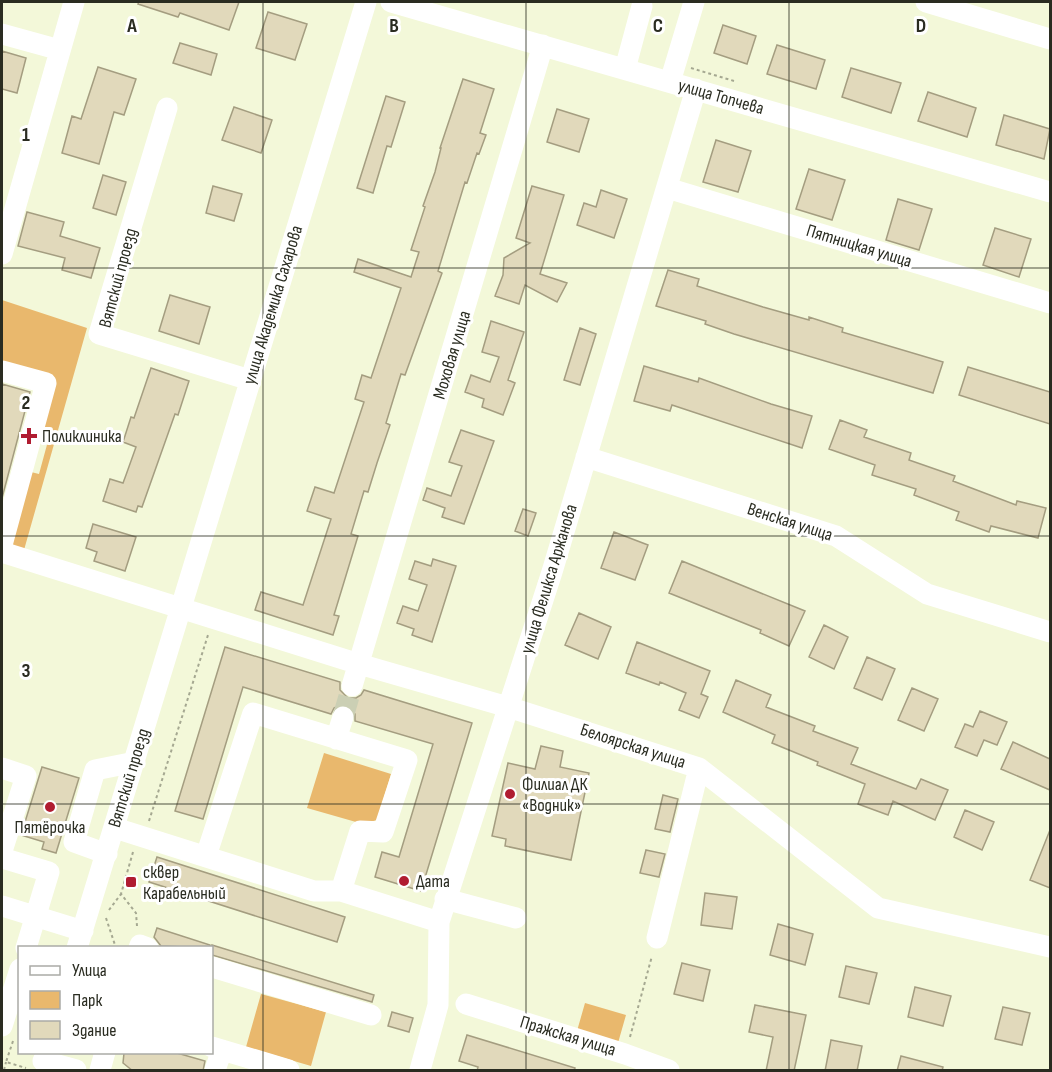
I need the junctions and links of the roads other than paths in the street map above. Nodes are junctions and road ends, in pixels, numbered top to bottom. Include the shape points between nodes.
1 (74, 2) edge
2 (366, 2) edge
3 (391, 2) edge
4 (694, 2) edge
5 (926, 2) edge
6 (637, 3) edge
7 (2, 34) edge
8 (1050, 39) edge
9 (543, 45) junction
10 (60, 50) junction
11 (625, 69) junction
12 (670, 82) junction
13 (696, 89) junction
14 (168, 108) dead end
15 (667, 188) junction
16 (1050, 192) edge
17 (2, 254) edge
18 (1050, 303) edge
19 (2, 371) edge
20 (250, 380) junction
21 (586, 457) junction
22 (2, 545) edge
23 (2, 552) edge
24 (179, 608) junction
25 (1050, 632) edge
26 (359, 664) junction
27 (352, 686) tunnel mouth
28 (508, 706) junction
29 (343, 717) tunnel mouth
30 (336, 739) junction
31 (135, 762) junction
32 (2, 768) edge
33 (699, 768) junction
34 (115, 828) junction
35 (2, 851) edge
36 (107, 854) junction
37 (206, 856) junction
38 (2, 858) edge
39 (341, 891) junction
40 (446, 899) junction
41 (2, 906) edge
42 (36, 917) junction
43 (516, 918) dead end
44 (439, 922) junction
45 (657, 938) road end
46 (81, 943) edge
47 (27, 946) edge
48 (1050, 947) edge
49 (2, 964) edge
50 (213, 967) edge
51 (18, 969) edge
52 (18, 974) edge
53 (466, 1004) dead end
54 (371, 1015) dead end
55 (7, 1033) edge
56 (217, 1049) edge
57 (105, 1054) edge
58 (630, 1061) edge
59 (39, 1063) edge
60 (76, 1071) edge
61 (100, 1071) edge
62 (215, 1071) edge
63 (289, 1071) edge
64 (420, 1071) edge
65 (669, 1071) edge

1 - 10 street
2 - 20 street, улица Академика Сахарова
3 - 9 street, улица Топчева
4 - 12 street
5 - 8 street
6 - 11 street
7 - 10 street
9 - 11 street, улица Топчева
9 - 26 street, Моховая улица
10 - 17 street
11 - 12 street, улица Топчева
12 - 13 street, улица Топчева
13 - 15 street, улица Феликса Аржанова
13 - 16 street, улица Топчева
14 - 20 street, Вятский проезд via 99,334
15 - 18 street, Пятницкая улица
15 - 21 street, улица Феликса Аржанова
19 - 22 street via 46,383
20 - 24 street, улица Академика Сахарова
21 - 25 street, Венская улица via 836,536 927,594
21 - 28 street, улица Феликса Аржанова
23 - 24 street, Белоярская улица
24 - 26 street, Белоярская улица
24 - 31 street, Вятский проезд
26 - 27 street, Моховая улица
26 - 28 street, Белоярская улица
28 - 33 street, Белоярская улица
28 - 40 street, улица Феликса Аржанова
29 - 30 street
30 - 37 street via 253,714
30 - 39 street via 407,760 383,832 360,831
31 - 34 street, Вятский проезд
31 - 36 street via 95,770 74,842
32 - 35 street via 26,776
33 - 45 street
33 - 48 street, Белоярская улица via 878,908
34 - 36 street, Вятский проезд
34 - 37 street
36 - 46 street, Вятский проезд
37 - 39 street via 314,891
38 - 42 street via 49,873
39 - 44 street
40 - 43 street
40 - 44 street, улица Феликса Аржанова
41 - 42 street
42 - 46 street
42 - 47 street
44 - 64 street, улица Феликса Аржанова via 438,1005
49 - 51 street
50 - 54 street
52 - 55 street
53 - 58 street, Пражская улица
56 - 62 street
56 - 63 street
57 - 61 street
58 - 65 street, Пражская улица
59 - 60 street

